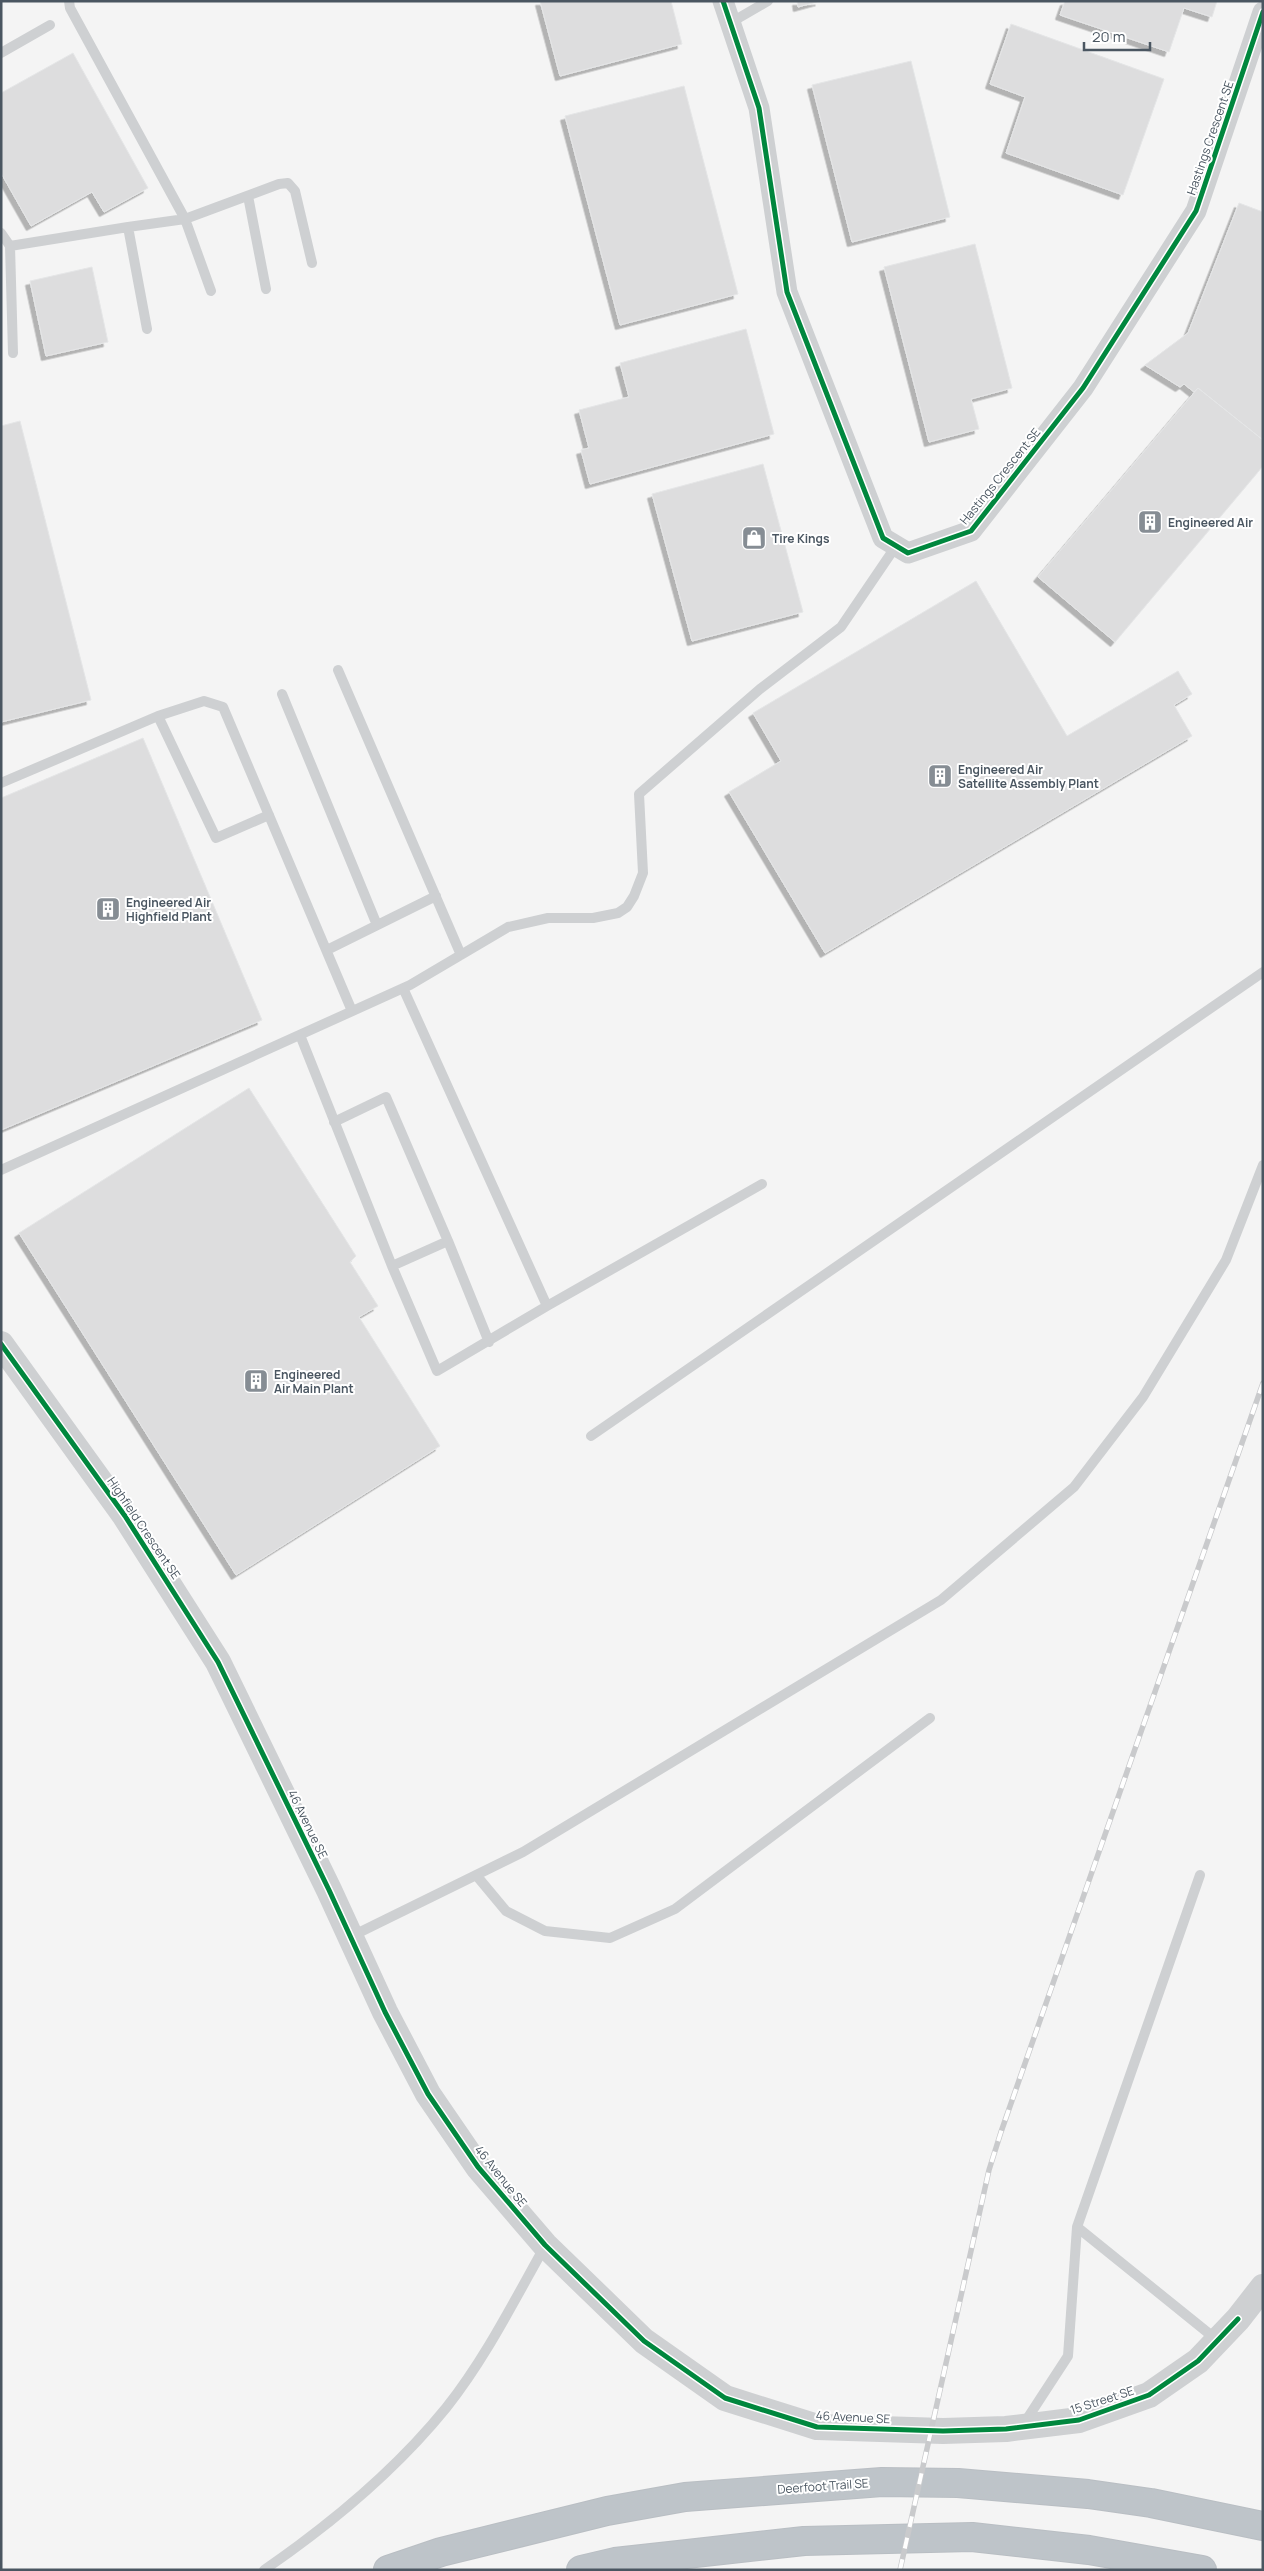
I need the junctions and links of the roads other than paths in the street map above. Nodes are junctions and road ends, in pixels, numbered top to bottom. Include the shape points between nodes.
1 (69, 1) edge
2 (723, 1) edge
3 (768, 1) edge
4 (1263, 12) edge
5 (730, 22) junction
6 (50, 25) dead end
7 (1, 53) edge
8 (248, 196) junction
9 (185, 219) junction
10 (128, 226) junction
11 (1, 233) edge
12 (10, 246) junction
13 (312, 262) dead end
14 (266, 289) dead end
15 (211, 291) dead end
16 (146, 329) dead end
17 (13, 353) dead end
18 (896, 546) junction
19 (338, 670) dead end
20 (282, 694) dead end
21 (158, 716) junction
22 (1, 783) edge
23 (269, 815) junction
24 (436, 896) junction
25 (376, 925) junction
26 (327, 950) junction
27 (461, 955) junction
28 (1263, 972) edge
29 (403, 988) junction
30 (352, 1011) junction
31 (300, 1035) junction
32 (334, 1122) junction
33 (1263, 1165) edge
34 (1, 1170) edge
35 (762, 1184) dead end
36 (448, 1241) junction
37 (392, 1266) junction
38 (547, 1306) junction
39 (489, 1342) junction
40 (1, 1344) edge
41 (591, 1436) dead end
42 (240, 1707) joint
43 (930, 1718) dead end
44 (476, 1875) junction
45 (1200, 1875) dead end
46 (351, 1937) junction
47 (1077, 2228) junction
48 (545, 2245) junction
49 (1263, 2287) edge
50 (1218, 2341) junction
51 (1022, 2427) junction
52 (943, 2431) joint
53 (1263, 2526) edge
54 (264, 2570) edge
55 (388, 2570) edge
56 (581, 2570) edge
57 (1202, 2570) edge

1 - 9 lane
2 - 5 street
3 - 5 lane
4 - 18 street, Hastings Crescent SE via 1196,211 1083,388 971,531 908,553
5 - 18 street via 759,108 787,292 883,538
6 - 7 lane
8 - 9 lane
8 - 13 lane via 288,183 295,191
8 - 14 lane
9 - 10 lane
9 - 15 lane
10 - 12 lane
10 - 16 lane
11 - 12 lane
12 - 17 lane
18 - 27 lane via 841,627 760,689 640,794 643,873 627,908 593,918 548,918 508,927
19 - 24 lane
20 - 25 lane
21 - 22 lane
21 - 23 lane via 204,701 223,707
21 - 23 lane via 216,838
23 - 26 lane
24 - 25 lane
24 - 27 lane
25 - 26 lane
26 - 30 lane
27 - 29 lane
28 - 41 lane
29 - 30 lane
29 - 38 lane
30 - 31 lane
31 - 32 lane
31 - 34 lane
32 - 36 lane via 386,1097
32 - 37 lane
33 - 44 lane via 1226,1260 1143,1396 1074,1488 940,1600 523,1852
35 - 38 lane
36 - 37 lane
36 - 39 lane
37 - 39 lane via 437,1372
38 - 39 lane
40 - 42 street, Highfield Crescent SE via 126,1516 218,1662
42 - 46 street, 46 Avenue SE
43 - 44 lane via 675,1910 610,1938 546,1931 506,1911
44 - 46 lane
45 - 47 lane
46 - 48 street, 46 Avenue SE via 428,2094 478,2167
47 - 50 lane
47 - 51 lane via 1068,2356
48 - 52 street, 46 Avenue SE via 644,2341 725,2398 817,2427
48 - 54 lane via 490,2344 446,2408 392,2470 309,2539
49 - 50 street, 15 Street SE
50 - 51 street, 15 Street SE via 1198,2361 1150,2395 1079,2420
51 - 52 street, 15 Street SE
53 - 55 highway, Deerfoot Trail SE via 1088,2494 958,2483 882,2482 685,2497 607,2511 441,2552
56 - 57 highway via 615,2562 804,2542 972,2537 1089,2550

